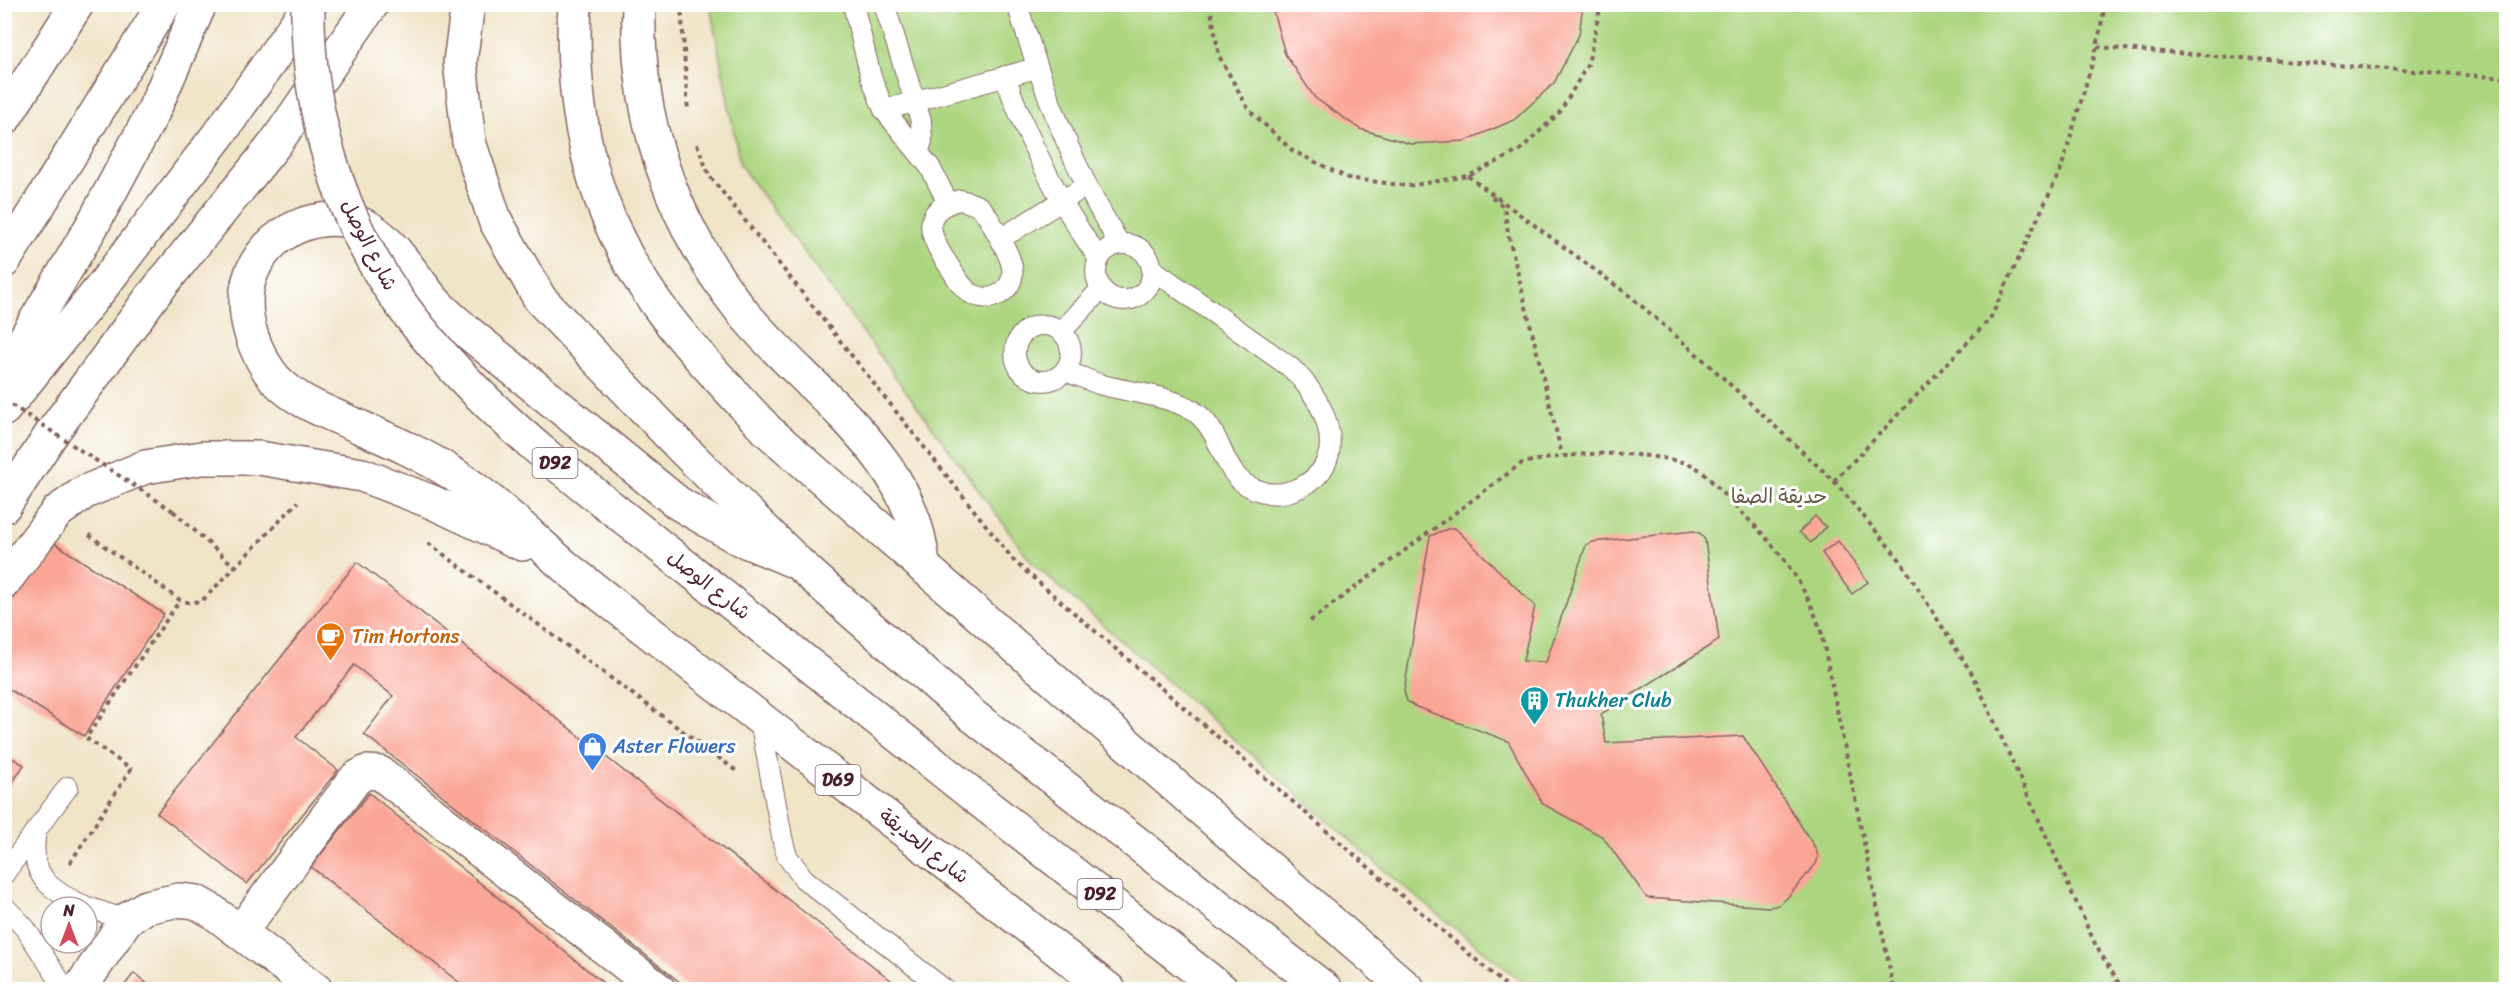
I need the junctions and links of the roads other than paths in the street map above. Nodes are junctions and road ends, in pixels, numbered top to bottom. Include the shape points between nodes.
1 (77, 4) edge
2 (164, 4) edge
3 (200, 4) edge
4 (309, 4) edge
5 (372, 4) edge
6 (468, 4) edge
7 (575, 4) edge
8 (639, 4) edge
9 (1017, 4) edge
10 (885, 10) edge
11 (855, 13) edge
12 (1036, 68) junction
13 (1005, 76) junction
14 (915, 102) junction
15 (884, 110) junction
16 (4, 119) edge
17 (919, 150) junction
18 (1086, 186) junction
19 (1060, 201) junction
20 (948, 203) junction
21 (1000, 239) junction
22 (1119, 243) junction
23 (1099, 259) junction
24 (4, 261) edge
25 (1152, 269) junction
26 (1101, 289) junction
27 (1062, 331) junction
28 (1065, 371) junction
29 (4, 374) edge
30 (4, 409) edge
31 (4, 506) edge
32 (798, 563) junction
33 (923, 567) junction
34 (568, 569) junction
35 (4, 582) edge
36 (760, 720) junction
37 (68, 787) dead end
38 (36, 831) junction
39 (4, 873) edge
40 (64, 895) edge
41 (4, 906) edge
42 (99, 911) edge
43 (126, 920) junction
44 (241, 931) junction
45 (66, 990) edge
46 (79, 990) edge
47 (316, 990) edge
48 (659, 990) edge
49 (945, 990) edge
50 (1109, 990) edge
51 (1222, 990) edge
52 (1326, 990) edge
53 (1409, 990) edge

1 - 16 main road
2 - 24 main road
3 - 29 main road via 142,132 93,224
4 - 30 main road, شارع الوصل / D92 via 225,126
4 - 51 main road, شارع الوصل / D92, bridge via 307,30 316,101 334,171 376,264 442,356 502,418 549,458
5 - 31 main road via 275,144 142,309
6 - 32 main road via 460,62 469,142 495,220 540,299
7 - 33 main road via 573,43 586,149 625,254 663,312 768,431
8 - 33 main road via 638,43 652,135 670,190 690,233 741,310 870,446 910,509
9 - 12 lane
10 - 11 lane
10 - 14 lane
11 - 15 lane
12 - 13 lane
12 - 18 lane via 1063,140
13 - 14 lane
13 - 19 lane via 1036,154
14 - 15 lane
14 - 17 lane via 923,131
15 - 17 lane
17 - 20 lane
18 - 19 lane
18 - 22 lane
19 - 21 lane
19 - 23 lane
20 - 21 lane via 972,202 982,210
20 - 21 lane via 938,211 930,233 934,245 973,295 996,296 1012,280 1010,258
22 - 23 lane
22 - 25 lane via 1145,252
23 - 26 lane via 1095,269
25 - 26 lane via 1151,279 1139,296 1109,296
25 - 28 lane via 1305,380 1321,406 1330,432 1330,446 1318,473 1308,483 1280,494 1251,488 1229,469 1206,423 1186,407
26 - 27 lane
27 - 28 lane via 1072,351
27 - 28 lane via 1052,326 1030,327 1016,344 1014,355 1024,375 1035,380 1046,381
32 - 34 main road via 736,537 678,503 465,330 437,304 389,244 363,225 337,218 306,222 279,237 258,260 247,289 254,347 271,373 295,396 454,474
32 - 52 main road via 973,716
33 - 53 main road
34 - 35 main road via 432,502 362,475 259,458 202,458 145,467 85,492 57,512
34 - 36 main road, شارع الحديقة / D69
36 - 49 lane via 787,856 804,879
36 - 50 main road, شارع الحديقة / D69
37 - 38 lane
38 - 39 lane
38 - 40 lane via 38,870 44,881
41 - 45 lane via 25,928
42 - 43 lane
43 - 44 main road via 146,907 179,900 196,902
43 - 46 main road
44 - 47 main road
44 - 48 main road via 356,778 367,772 380,773

